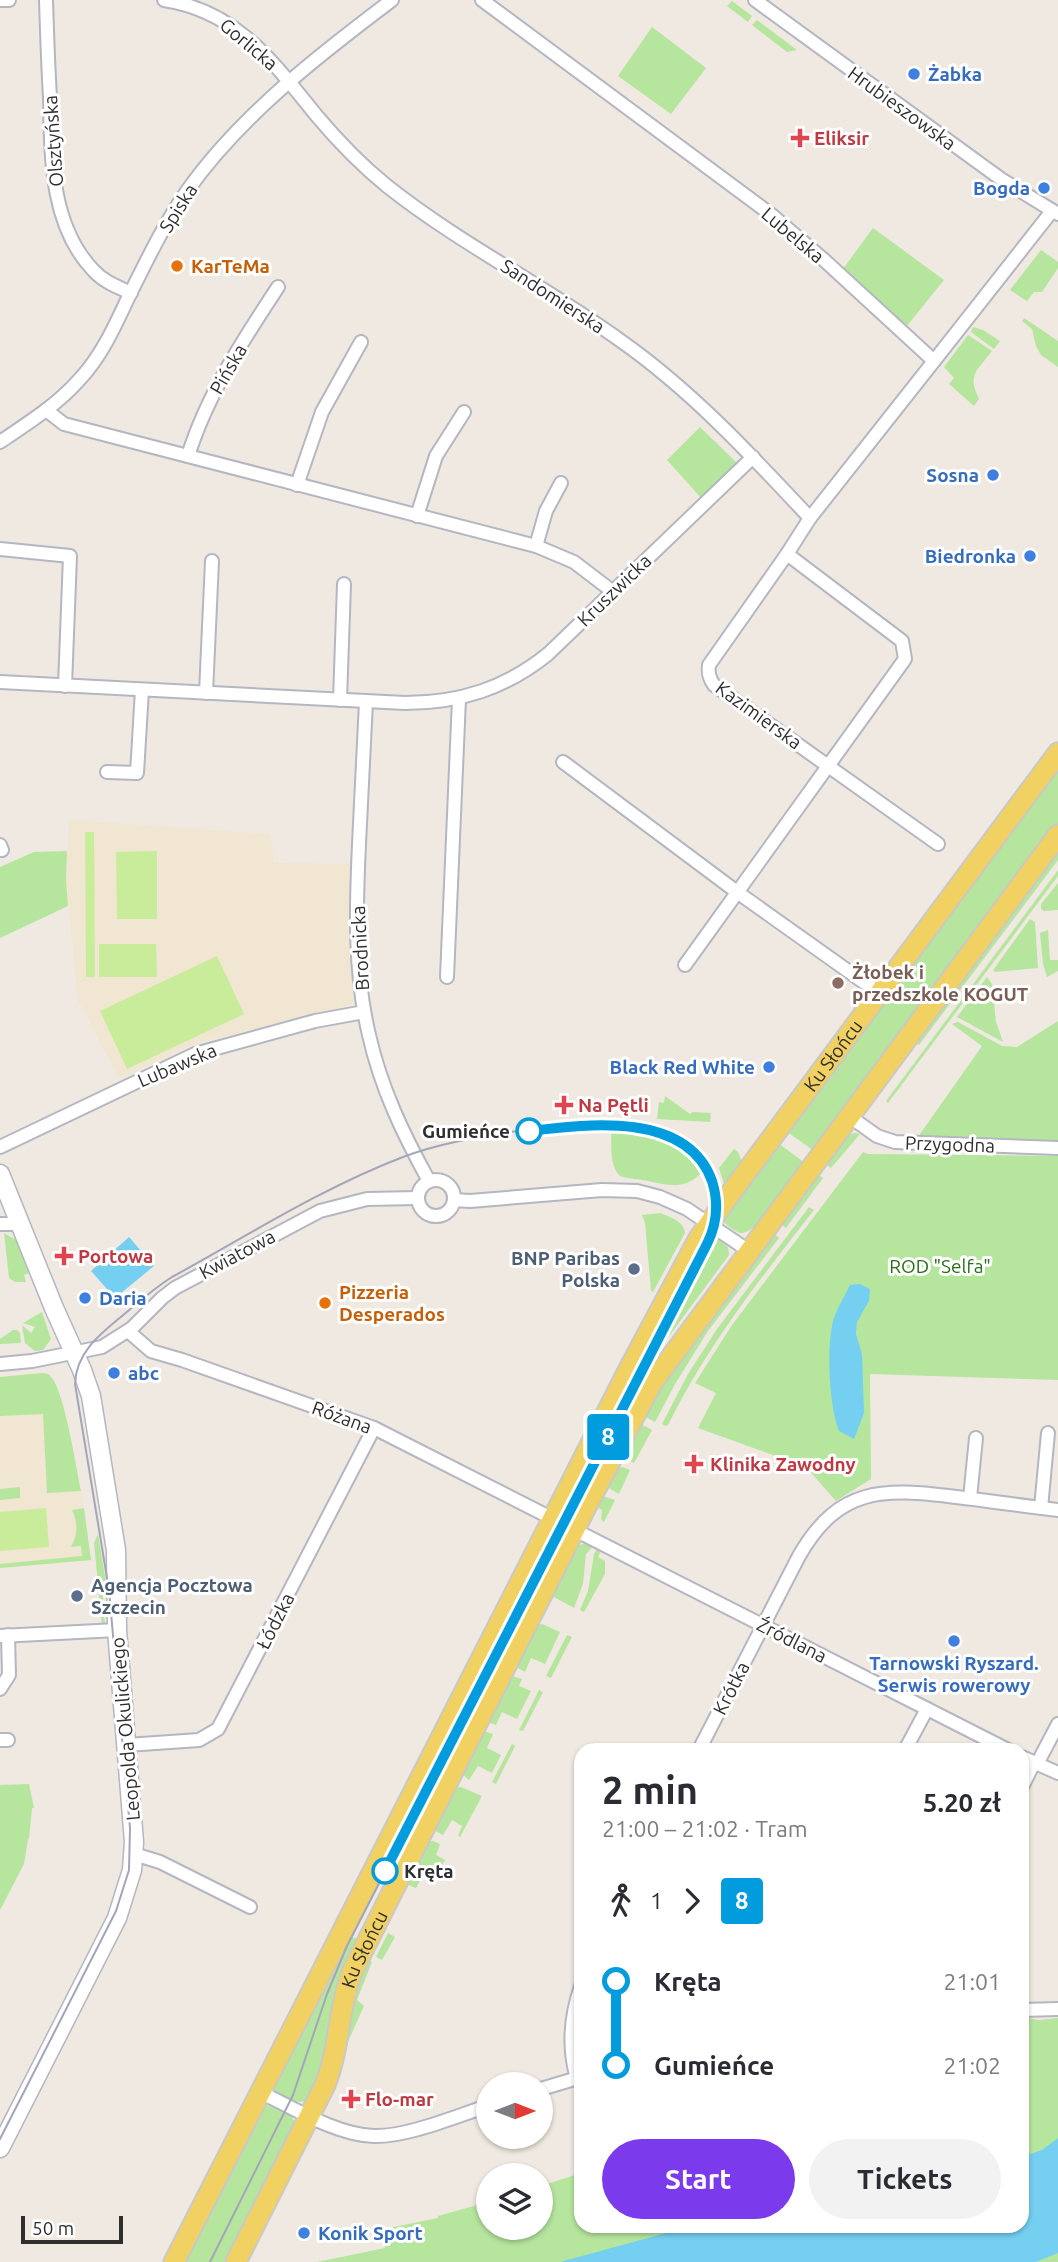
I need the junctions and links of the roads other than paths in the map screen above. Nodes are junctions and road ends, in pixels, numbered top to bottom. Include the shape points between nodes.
1 (0, 0) edge
2 (9, 0) edge
3 (46, 0) edge
4 (164, 0) edge
5 (392, 0) edge
6 (482, 0) edge
7 (755, 0) edge
8 (203, 4) edge
9 (291, 82) junction
10 (1055, 213) edge
11 (278, 287) dead end
12 (131, 293) junction
13 (361, 342) dead end
14 (934, 361) junction
15 (46, 410) junction
16 (464, 412) dead end
17 (0, 442) edge
18 (188, 456) junction
19 (753, 457) junction
20 (561, 483) dead end
21 (298, 485) junction
22 (417, 516) junction
23 (810, 518) junction
24 (536, 546) junction
25 (0, 549) edge
26 (788, 554) junction
27 (212, 561) dead end
28 (344, 584) dead end
29 (612, 591) junction
30 (0, 682) edge
31 (65, 686) junction
32 (142, 690) junction
33 (206, 693) junction
34 (458, 699) junction
35 (340, 700) junction
36 (366, 701) junction
37 (1058, 752) edge
38 (563, 762) dead end
39 (828, 765) junction
40 (107, 772) dead end
41 (1058, 835) edge
42 (938, 844) dead end
43 (737, 892) junction
44 (685, 965) dead end
45 (447, 977) dead end
46 (879, 993) junction
47 (364, 1012) junction
48 (849, 1116) junction
49 (0, 1147) edge
50 (1058, 1148) edge
51 (0, 1174) edge
52 (429, 1181) junction
53 (418, 1198) junction
54 (454, 1200) junction
55 (709, 1223) junction
56 (0, 1224) edge
57 (21, 1224) junction
58 (749, 1251) junction
59 (128, 1331) junction
60 (74, 1353) junction
61 (0, 1364) edge
62 (374, 1428) junction
63 (1048, 1433) dead end
64 (976, 1438) dead end
65 (970, 1498) junction
66 (1041, 1508) junction
67 (1058, 1510) edge
68 (552, 1518) junction
69 (575, 1529) junction
70 (762, 1625) junction
71 (117, 1630) junction
72 (4, 1636) edge
73 (0, 1689) edge
74 (927, 1709) junction
75 (1058, 1724) edge
76 (703, 1743) edge
77 (909, 1743) edge
78 (994, 1743) edge
79 (127, 1745) junction
80 (1031, 1761) edge
81 (1058, 1773) edge
82 (134, 1854) junction
83 (250, 1907) dead end
84 (1058, 2009) edge
85 (1029, 2010) edge
86 (574, 2011) edge
87 (574, 2064) edge
88 (574, 2080) edge
89 (553, 2086) edge
90 (260, 2092) junction
91 (476, 2110) edge
92 (311, 2116) junction
93 (0, 2148) edge
94 (174, 2262) edge
95 (236, 2262) edge

1 - 2 street
3 - 12 street, Olsztyńska via 58,200 84,259 102,278
4 - 8 street, Gorlicka
5 - 9 street, Spiska
6 - 14 street, Lubelska via 773,216
7 - 10 street, Hrubieszowska via 1001,179
8 - 9 street, Gorlicka via 255,44
9 - 12 street, Spiska via 243,125 185,193
9 - 19 street, Sandomierska via 330,131 384,184 622,341
10 - 14 street, Hrubieszowska
11 - 18 street, Pińska via 211,398
12 - 15 street, Spiska via 94,360
13 - 21 street via 322,412
14 - 23 street
15 - 17 street, Spiska
15 - 18 street via 64,424
16 - 22 street via 436,456
18 - 21 street
19 - 23 street, Sandomierska
19 - 29 street, Kruszwicka
20 - 24 street via 546,511
21 - 22 street
22 - 24 street
23 - 26 street, Kazimierska
24 - 29 street via 574,562
25 - 31 street via 70,556
26 - 39 street via 902,641 905,659
26 - 39 street, Kazimierska via 708,672 714,685
27 - 33 street
28 - 35 street
29 - 34 street, Kruszwicka via 534,665 495,687
30 - 31 street, Kruszwicka
31 - 32 street, Kruszwicka
32 - 33 street, Kruszwicka
32 - 40 street via 137,773
33 - 35 street, Kruszwicka
34 - 36 street, Kruszwicka
34 - 45 street
35 - 36 street, Kruszwicka
36 - 47 street, Brodnicka via 356,917
37 - 46 main road, Ku Słońcu
38 - 43 street
39 - 42 street, Kazimierska
39 - 43 street
41 - 48 main road, Ku Słońcu
43 - 44 street
43 - 46 street
46 - 55 main road, Ku Słońcu
47 - 49 street, Lubawska via 195,1054
47 - 52 street, Brodnicka via 387,1096
48 - 50 street, Przygodna via 877,1136 895,1142
48 - 58 main road, Ku Słońcu
51 - 57 street, Leopolda Okulickiego
52 - 53 street
52 - 54 street via 448,1184
53 - 54 street via 423,1211 435,1217 449,1212
53 - 59 street, Kwiatowa via 357,1200 305,1217 173,1289
54 - 55 street via 625,1189 665,1198
55 - 58 street
55 - 68 main road, Ku Słońcu
56 - 57 street
57 - 60 street, Leopolda Okulickiego
58 - 69 main road, Ku Słońcu via 652,1383
59 - 60 street, Kwiatowa via 102,1347
59 - 62 street, Różana via 151,1351
60 - 61 street, Kwiatowa
60 - 71 street, Leopolda Okulickiego via 91,1396 112,1518
62 - 68 street, Różana
62 - 79 street, Łódzka via 218,1729 199,1740
63 - 66 street
64 - 65 street
65 - 66 street, Krótka
65 - 70 street, Krótka via 889,1492 844,1506 826,1519 806,1544
66 - 67 street, Krótka
68 - 69 street
68 - 90 main road, Ku Słońcu
69 - 70 street, Źródlana
69 - 92 main road, Ku Słońcu via 353,1970 330,2072
70 - 74 street, Źródlana
70 - 76 street, Krótka
71 - 72 street
71 - 79 street, Leopolda Okulickiego
72 - 73 street via 9,1675
74 - 77 street
74 - 78 street, Źródlana
75 - 80 street
79 - 82 street, Leopolda Okulickiego
80 - 81 street
82 - 83 street via 160,1862
82 - 93 street, Leopolda Okulickiego via 117,1917
84 - 85 street
86 - 87 street
88 - 89 street
90 - 92 street
90 - 94 main road, Ku Słońcu
91 - 92 street via 381,2136 346,2131
92 - 95 main road, Ku Słońcu

